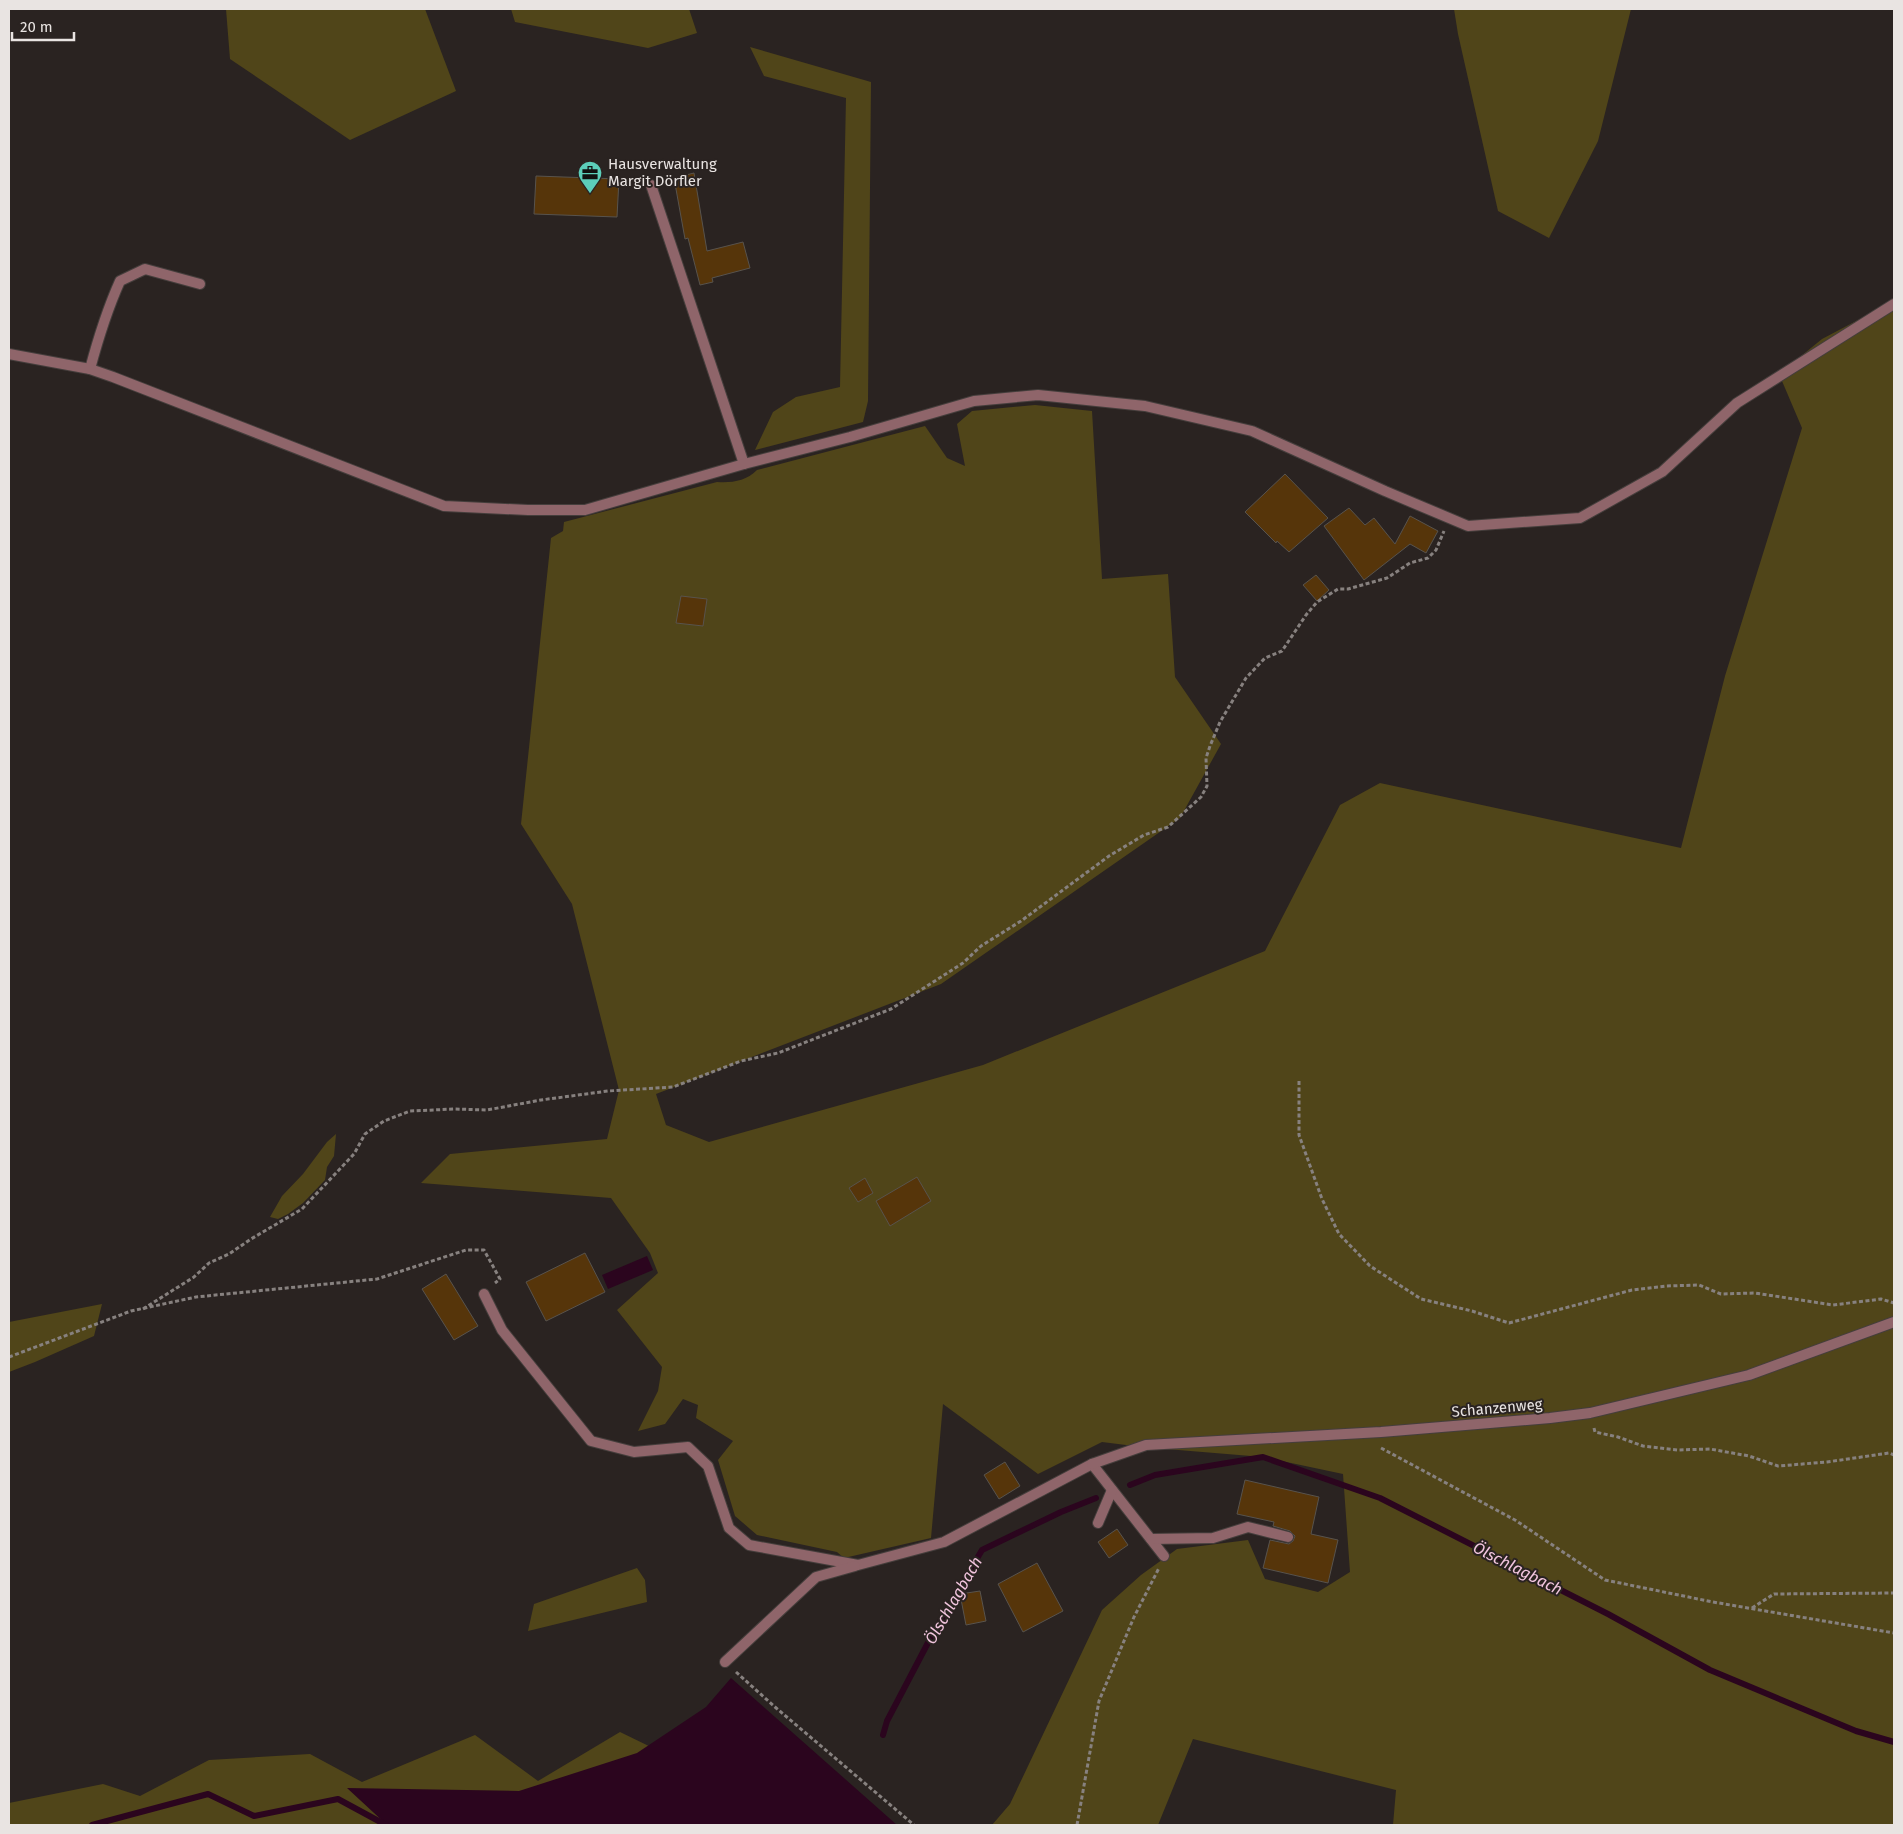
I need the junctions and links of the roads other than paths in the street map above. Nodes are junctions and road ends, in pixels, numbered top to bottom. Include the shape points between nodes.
1 (651, 185) dead end
2 (200, 284) dead end
3 (1894, 304) edge
4 (9, 354) edge
5 (90, 369) junction
6 (744, 464) junction
7 (484, 1294) road end
8 (1894, 1322) edge
9 (1092, 1464) junction
10 (1112, 1490) junction
11 (1098, 1523) dead end
12 (1288, 1537) dead end
13 (1150, 1539) junction
14 (1164, 1556) road end
15 (858, 1565) junction
16 (725, 1662) road end

1 - 6 street
2 - 5 street via 145,269 120,281 98,337
3 - 6 street via 1737,403 1662,472 1580,518 1468,526 1252,431 1145,406 1038,395 974,401
4 - 5 street
5 - 6 street via 444,506 585,510
7 - 15 street via 502,1330 591,1441 634,1452 688,1446 708,1466 729,1528 749,1545
8 - 9 street, Schanzenweg via 1749,1375 1590,1413 1381,1432 1146,1445
9 - 10 street
9 - 15 street, Schanzenweg via 944,1542
10 - 11 street
10 - 13 street
12 - 13 street via 1248,1527 1212,1538
13 - 14 street
15 - 16 street, Schanzenweg via 816,1577

